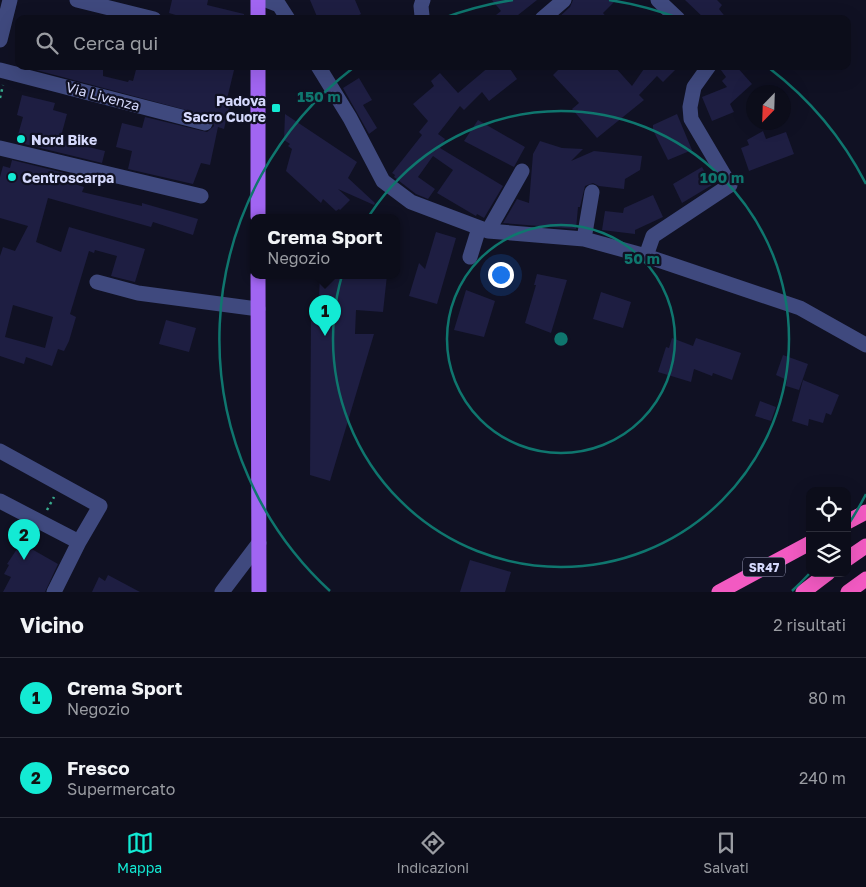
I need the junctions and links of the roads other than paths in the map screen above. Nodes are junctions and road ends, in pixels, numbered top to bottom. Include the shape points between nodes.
1 (10, 0) edge
2 (77, 0) edge
3 (258, 0) edge
4 (266, 0) edge
5 (423, 0) edge
6 (564, 0) edge
7 (658, 0) edge
8 (138, 15) edge
9 (258, 15) edge
10 (286, 15) edge
11 (422, 15) edge
12 (547, 15) edge
13 (674, 15) edge
14 (0, 40) edge
15 (0, 70) edge
16 (258, 70) edge
17 (320, 70) edge
18 (706, 70) edge
19 (205, 123) dead end
20 (0, 148) edge
21 (522, 171) dead end
22 (592, 192) dead end
23 (201, 196) dead end
24 (258, 214) edge
25 (483, 229) junction
26 (584, 239) junction
27 (646, 256) junction
28 (470, 257) dead end
29 (258, 279) edge
30 (97, 282) dead end
31 (258, 309) junction
32 (866, 345) edge
33 (0, 451) edge
34 (0, 501) edge
35 (866, 512) edge
36 (851, 520) edge
37 (79, 542) junction
38 (258, 543) junction
39 (806, 545) edge
40 (866, 546) edge
41 (851, 556) edge
42 (823, 577) edge
43 (866, 579) edge
44 (54, 592) edge
45 (222, 592) edge
46 (259, 592) edge
47 (719, 592) edge
48 (803, 592) edge
49 (848, 592) edge

1 - 14 street
2 - 8 street
3 - 9 main road
4 - 10 street via 280,5
5 - 11 street
6 - 12 street
7 - 13 street
15 - 19 street, Via Livenza
16 - 24 main road
17 - 25 street via 383,181 411,202
18 - 27 street via 694,87 691,119 730,185 652,236
20 - 23 street
21 - 25 street
22 - 26 street
25 - 26 street
25 - 28 street
26 - 27 street
27 - 32 street via 800,308
29 - 31 main road
30 - 31 street via 138,293
31 - 38 main road
33 - 37 street via 100,506
34 - 37 street
35 - 36 highway
37 - 44 street
38 - 45 street
38 - 46 main road
39 - 47 highway, SR47
40 - 41 highway
42 - 48 highway
43 - 49 highway

